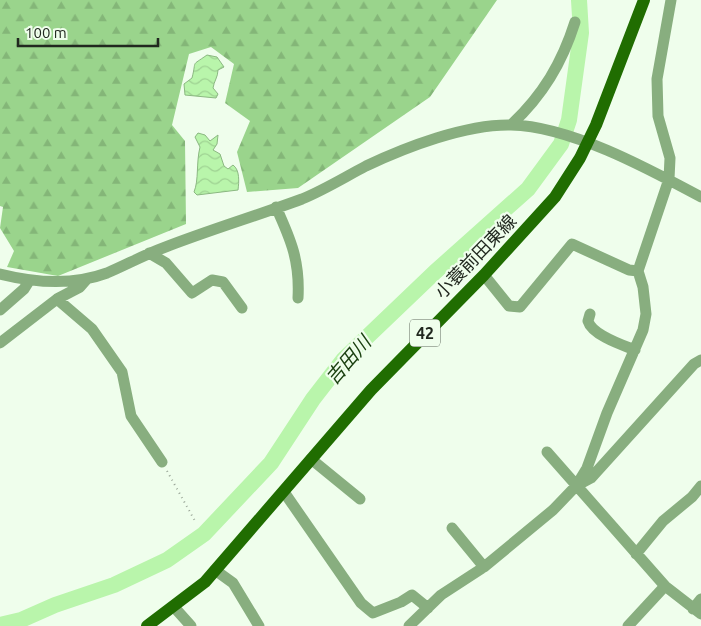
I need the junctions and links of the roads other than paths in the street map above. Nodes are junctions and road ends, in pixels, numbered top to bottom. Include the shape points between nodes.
1 (644, 0) edge
2 (671, 0) edge
3 (575, 22) dead end
4 (511, 125) junction
5 (588, 143) junction
6 (669, 179) junction
7 (701, 196) edge
8 (276, 208) junction
9 (149, 253) junction
10 (638, 271) junction
11 (0, 274) edge
12 (484, 275) junction
13 (87, 279) junction
14 (29, 281) junction
15 (298, 298) dead end
16 (57, 300) junction
17 (242, 308) dead end
18 (0, 310) edge
19 (590, 314) dead end
20 (0, 343) edge
21 (635, 350) junction
22 (701, 360) edge
23 (547, 452) dead end
24 (311, 459) junction
25 (162, 462) road end
26 (576, 486) junction
27 (701, 486) edge
28 (284, 492) junction
29 (360, 499) dead end
30 (452, 528) dead end
31 (636, 554) junction
32 (484, 567) junction
33 (215, 570) junction
34 (665, 586) junction
35 (701, 600) edge
36 (174, 607) junction
37 (428, 608) junction
38 (697, 612) edge
39 (632, 624) edge
40 (147, 626) edge
41 (191, 626) edge
42 (259, 626) edge
43 (409, 626) edge

1 - 5 main road, 小蓑前田東線 / 42
2 - 6 street via 657,79 658,116 670,158
3 - 4 street via 558,68 537,98
4 - 5 street
4 - 8 street via 488,126 413,147
5 - 6 street
5 - 12 main road, 小蓑前田東線 / 42 via 555,198
6 - 7 street
6 - 10 street
8 - 9 street
8 - 15 street via 294,247 299,277
9 - 13 street
9 - 17 street via 166,263 192,293 212,280 223,282
10 - 12 street via 628,270 572,244 520,307 509,306
10 - 21 street via 646,314
11 - 14 street
12 - 24 main road, 小蓑前田東線 / 42 via 371,390
13 - 14 street via 52,283
13 - 16 street via 80,287
14 - 18 street
16 - 20 street
16 - 25 street via 92,329 122,372 131,416
19 - 21 street via 590,326 616,343
21 - 26 street via 587,468
22 - 26 street via 591,478
23 - 26 street
24 - 28 main road, 小蓑前田東線 / 42
24 - 29 street
26 - 31 street
26 - 32 street via 553,510
27 - 31 street via 663,521
28 - 33 main road, 小蓑前田東線 / 42
28 - 37 street via 361,603 373,613 412,595
30 - 32 street
31 - 34 street
32 - 37 street
33 - 36 main road, 小蓑前田東線 / 42
33 - 42 street via 233,583
34 - 38 street
34 - 39 street
35 - 38 street
36 - 40 main road, 小蓑前田東線 / 42
36 - 41 street
37 - 43 street

